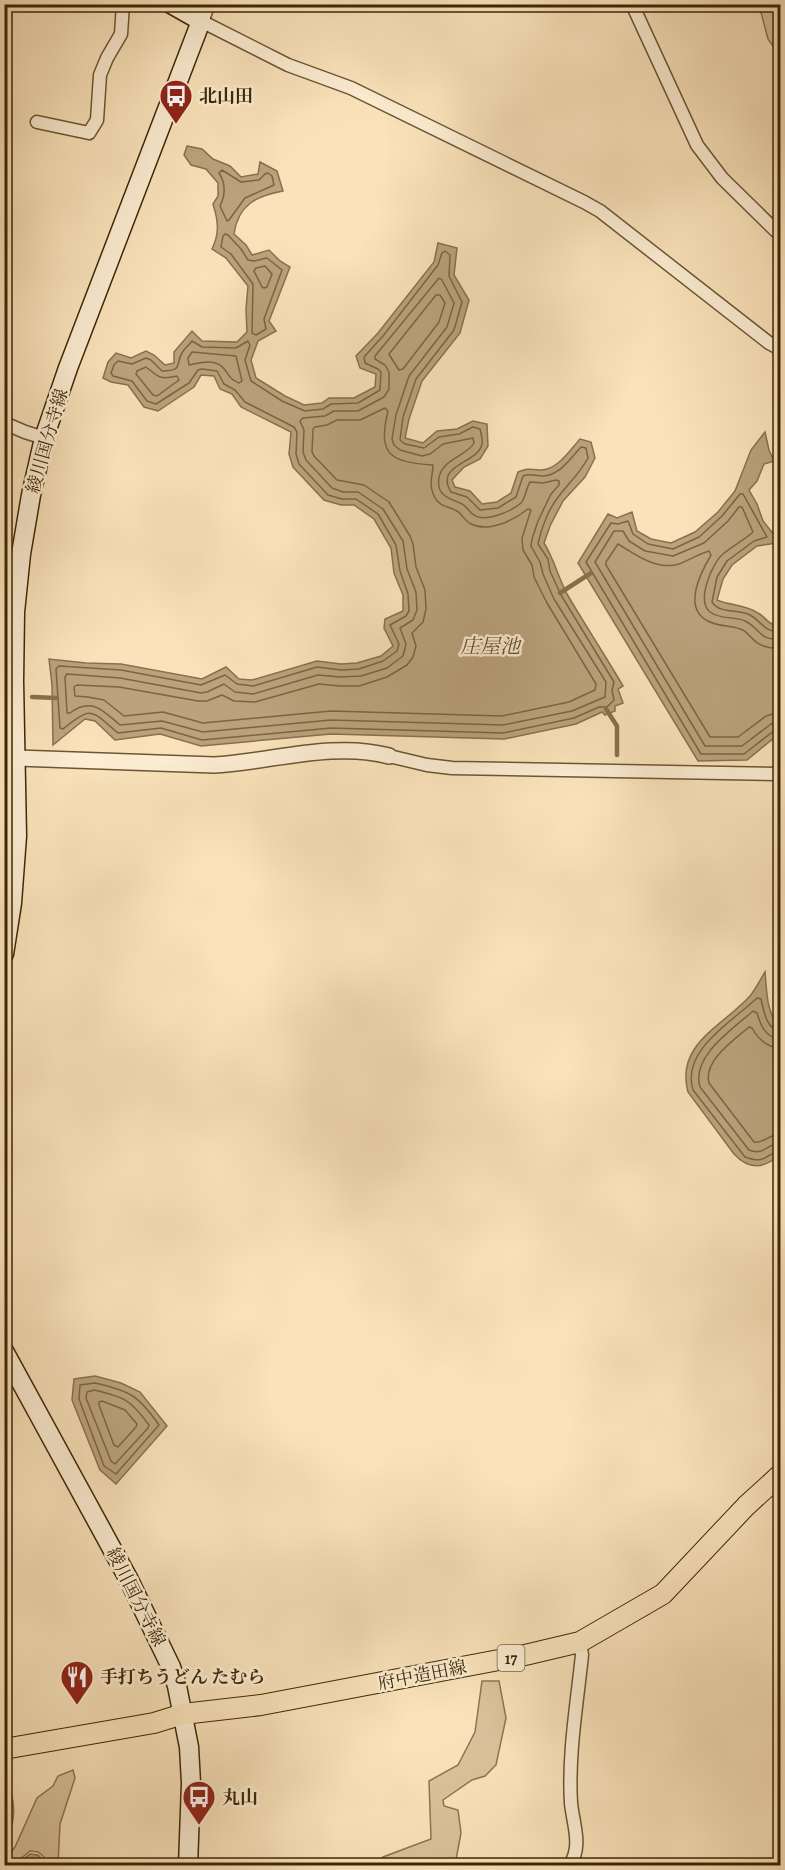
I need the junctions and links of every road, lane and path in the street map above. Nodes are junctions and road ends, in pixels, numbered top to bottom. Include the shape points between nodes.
1 (123, 4) edge
2 (171, 4) edge
3 (632, 4) edge
4 (204, 13) edge
5 (37, 122) dead end
6 (780, 235) edge
7 (780, 349) edge
8 (4, 423) edge
9 (44, 438) junction
10 (389, 756) joint
11 (11, 759) edge
12 (780, 774) edge
13 (4, 954) edge
14 (4, 1351) edge
15 (780, 1475) edge
16 (580, 1642) junction
17 (183, 1714) junction
18 (4, 1749) edge
19 (188, 1866) edge
20 (569, 1866) edge

1 - 5 street via 121,34 100,75 97,120 89,133
2 - 4 main road
3 - 6 street via 697,145 722,178
4 - 7 street via 288,65 351,88 600,211
4 - 9 main road, 綾川国分寺線
8 - 9 street
9 - 11 main road, 綾川国分寺線 via 21,554 15,612
10 - 11 street via 349,751 214,765
10 - 12 street via 452,768
11 - 13 main road, 綾川国分寺線 via 17,836
14 - 17 main road, 綾川国分寺線 via 129,1580 171,1666
15 - 16 main road, 府中造田線 / 17 via 663,1594
16 - 17 main road, 府中造田線 / 17 via 261,1705
16 - 20 street via 571,1803 577,1845
17 - 18 main road, 府中造田線 / 17 via 154,1723
17 - 19 main road, 綾川国分寺線 via 191,1783

